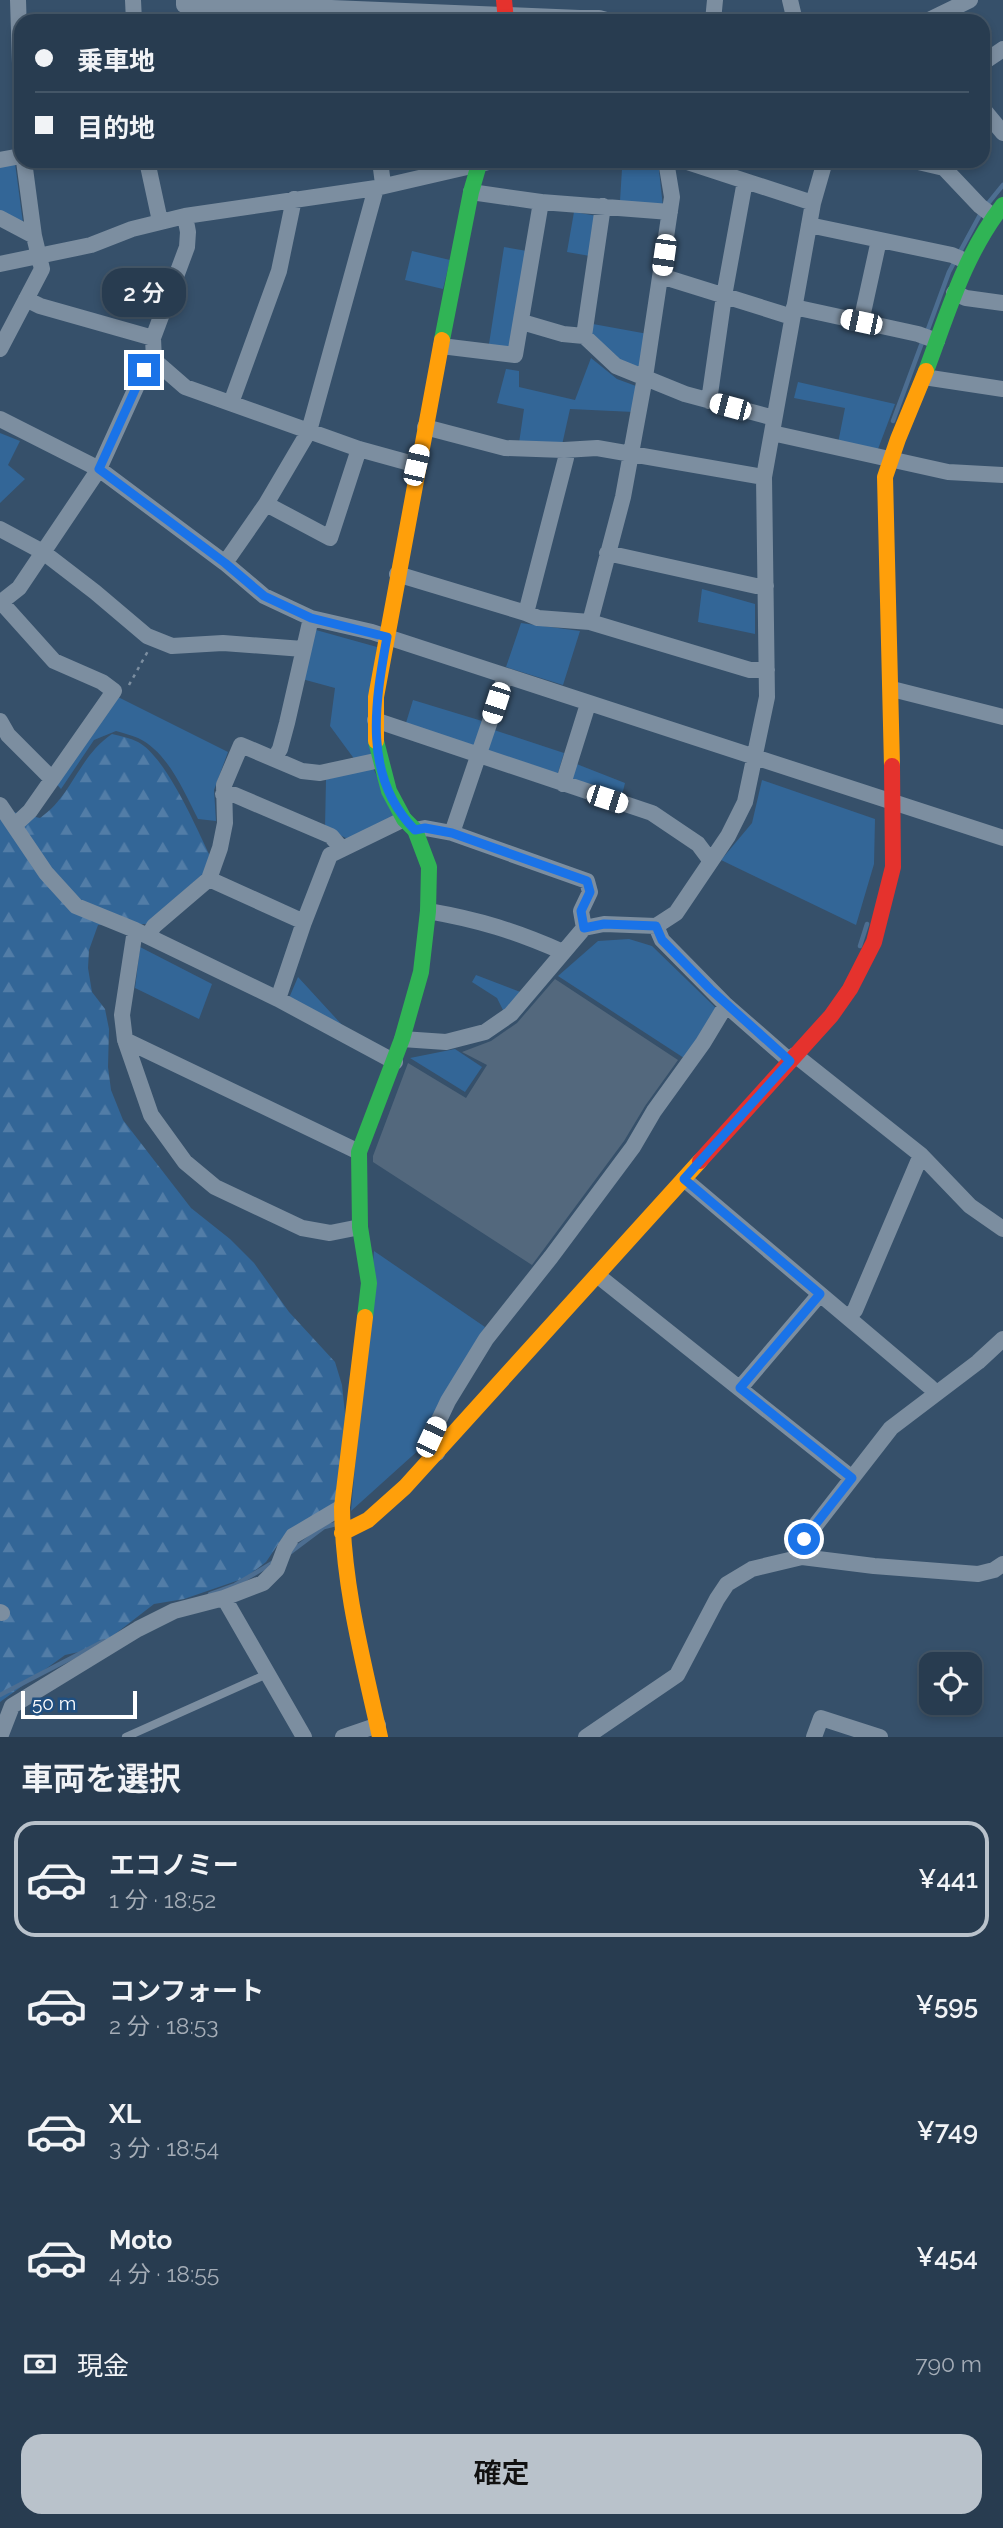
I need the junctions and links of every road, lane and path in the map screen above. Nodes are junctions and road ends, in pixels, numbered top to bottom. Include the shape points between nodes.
1 (184, 0) edge
2 (970, 0) edge
3 (399, 6) edge
4 (232, 9) edge
5 (505, 13) edge
6 (336, 14) edge
7 (382, 14) edge
8 (941, 14) edge
9 (25, 168) edge
10 (148, 168) edge
11 (380, 168) edge
12 (458, 168) edge
13 (481, 168) edge
14 (667, 168) edge
15 (706, 168) edge
16 (823, 168) edge
17 (944, 168) edge
18 (746, 181) junction
19 (380, 186) junction
20 (471, 192) junction
21 (294, 199) junction
22 (541, 202) junction
23 (813, 203) junction
24 (603, 206) junction
25 (998, 210) edge
26 (670, 212) junction
27 (186, 216) junction
28 (0, 218) edge
29 (160, 222) junction
30 (809, 225) junction
31 (34, 236) junction
32 (880, 240) junction
33 (40, 256) junction
34 (966, 261) junction
35 (0, 264) edge
36 (661, 276) junction
37 (954, 293) junction
38 (724, 296) junction
39 (26, 299) junction
40 (1003, 303) edge
41 (793, 312) junction
42 (522, 322) junction
43 (861, 322) junction
44 (584, 335) junction
45 (153, 338) junction
46 (937, 341) junction
47 (441, 346) junction
48 (0, 349) edge
49 (154, 360) junction
50 (645, 377) junction
51 (924, 377) junction
52 (1003, 389) edge
53 (709, 401) junction
54 (231, 403) junction
55 (0, 419) edge
56 (773, 426) junction
57 (425, 427) junction
58 (309, 431) junction
59 (359, 449) junction
60 (564, 450) junction
61 (630, 452) junction
62 (890, 458) junction
63 (416, 465) junction
64 (99, 469) junction
65 (1003, 475) edge
66 (764, 477) junction
67 (266, 503) junction
68 (0, 529) edge
69 (43, 552) junction
70 (607, 553) junction
71 (225, 563) junction
72 (397, 574) junction
73 (766, 586) junction
74 (1, 602) edge
75 (526, 613) junction
76 (311, 618) junction
77 (590, 622) junction
78 (387, 637) junction
79 (155, 639) junction
80 (303, 649) junction
81 (767, 670) junction
82 (505, 677) junction
83 (892, 689) junction
84 (114, 691) junction
85 (588, 704) junction
86 (1003, 718) edge
87 (375, 720) junction
88 (0, 721) edge
89 (479, 755) junction
90 (754, 756) junction
91 (274, 759) junction
92 (380, 760) junction
93 (52, 779) junction
94 (563, 784) junction
95 (223, 794) junction
96 (887, 801) junction
97 (0, 806) edge
98 (410, 824) junction
99 (15, 825) junction
100 (452, 833) junction
101 (1003, 838) edge
102 (342, 849) junction
103 (710, 860) junction
104 (209, 879) junction
105 (428, 911) junction
106 (304, 922) junction
107 (656, 926) junction
108 (584, 928) junction
109 (141, 933) junction
110 (563, 952) junction
111 (278, 999) junction
112 (726, 1005) junction
113 (402, 1038) junction
114 (125, 1040) junction
115 (792, 1058) junction
116 (395, 1062) junction
117 (359, 1152) junction
118 (922, 1155) junction
119 (684, 1179) junction
120 (360, 1227) junction
121 (1003, 1229) edge
122 (597, 1275) junction
123 (820, 1294) junction
124 (848, 1317) junction
125 (1003, 1339) edge
126 (740, 1388) junction
127 (935, 1394) junction
128 (437, 1453) junction
129 (852, 1478) junction
130 (342, 1522) junction
131 (802, 1557) junction
132 (1000, 1571) edge
133 (224, 1598) junction
134 (267, 1674) junction
135 (379, 1731) edge
136 (0, 1737) edge
137 (126, 1737) edge
138 (304, 1737) edge
139 (343, 1737) edge
140 (586, 1737) edge
141 (814, 1737) edge
142 (880, 1737) edge

1 - 4 street via 184,5
2 - 8 street
3 - 5 street
3 - 7 street
4 - 6 street
9 - 31 street
10 - 29 street
11 - 19 street
12 - 19 street
13 - 20 street
14 - 26 street
15 - 18 street
16 - 23 street
17 - 25 street via 980,206
18 - 23 street
18 - 38 street
19 - 21 street
19 - 58 street via 360,239
20 - 22 street
20 - 47 street
21 - 27 street
21 - 54 street via 279,271
22 - 24 street
22 - 42 street
23 - 30 street
24 - 26 street
24 - 44 street
25 - 34 street
26 - 36 street
27 - 29 street
27 - 45 street via 187,247
28 - 31 street
29 - 33 street
30 - 32 street
30 - 41 street
31 - 33 street
32 - 34 street
32 - 43 street
33 - 35 street
33 - 39 street via 42,269
34 - 37 street
36 - 38 street
36 - 50 street
37 - 40 street
37 - 46 street
38 - 41 street
38 - 53 street
39 - 45 street
39 - 48 street
41 - 43 street
41 - 56 street
42 - 44 street
42 - 47 street via 515,355
43 - 46 street
44 - 50 street via 615,366
45 - 49 street
46 - 51 street
47 - 57 street
49 - 54 street via 185,387
49 - 64 street via 144,370
50 - 53 street
50 - 61 street
51 - 52 street
51 - 62 street
53 - 56 street
54 - 58 street
55 - 64 street
56 - 62 street
56 - 66 street
57 - 60 street via 505,448
57 - 63 street
58 - 59 street
58 - 67 street
59 - 63 street
59 - 67 street via 330,538
60 - 61 street
60 - 75 street via 566,458
61 - 66 street
61 - 70 street
62 - 65 street via 948,472
62 - 83 street via 885,477
63 - 72 street
64 - 69 street
64 - 71 street
66 - 73 street
67 - 71 street
68 - 69 street
69 - 74 street via 19,588
69 - 79 street
70 - 73 street
70 - 77 street
71 - 76 street via 264,596
72 - 75 street
72 - 78 street
73 - 81 street
74 - 84 street via 54,661
75 - 77 street
76 - 78 street
76 - 80 street
77 - 81 street via 750,670
78 - 82 street
78 - 87 street
79 - 80 street via 172,646 223,643
79 - 84 path via 127,689
80 - 91 street
81 - 90 street via 767,697
82 - 85 street
82 - 89 street
83 - 86 street
83 - 96 street
84 - 93 street
85 - 90 street
85 - 94 street
87 - 89 street
87 - 92 street
88 - 93 street
89 - 94 street
89 - 100 street
90 - 96 street
90 - 103 street via 745,802
91 - 92 street via 320,773
91 - 95 street via 241,745
92 - 98 street via 389,791
93 - 99 street
94 - 103 street via 652,813 698,844
95 - 102 street via 331,836
95 - 104 street via 225,823
96 - 101 street
96 - 115 street via 893,867 874,942 831,1016
97 - 99 street
98 - 100 street
98 - 102 street
98 - 105 street via 429,867
99 - 109 street via 46,873 76,906
100 - 108 street via 587,881 590,892 581,911
102 - 106 street via 330,855
103 - 107 street via 676,914
104 - 106 street
104 - 109 street
105 - 110 street via 512,930
105 - 113 street via 421,972
106 - 111 street
107 - 108 street
107 - 112 street via 662,940
108 - 110 street
109 - 111 street
109 - 114 street via 122,1015
110 - 113 street via 512,1014 485,1032 446,1042
111 - 116 street
112 - 115 street
112 - 128 street via 633,1147 486,1339 447,1401 431,1437
113 - 116 street
114 - 117 street
114 - 120 street via 151,1115 185,1162 215,1186 302,1228 330,1233
115 - 118 street
115 - 119 street
116 - 117 street
117 - 120 street
118 - 121 street via 970,1206
118 - 124 street
119 - 122 street
119 - 123 street
120 - 130 street via 368,1307
122 - 126 street
122 - 128 street
123 - 124 street
123 - 126 street
124 - 127 street
125 - 127 street
126 - 129 street
127 - 129 street via 891,1428
128 - 130 street via 354,1530
129 - 131 street via 804,1539
130 - 133 street via 293,1536 277,1569 263,1583
130 - 135 street via 345,1579
131 - 132 street via 978,1574
131 - 140 street via 752,1569 727,1584 677,1675
133 - 134 street
133 - 136 street via 174,1611 138,1629 12,1706
134 - 137 lane
134 - 138 street
135 - 139 street
141 - 142 street via 821,1718

